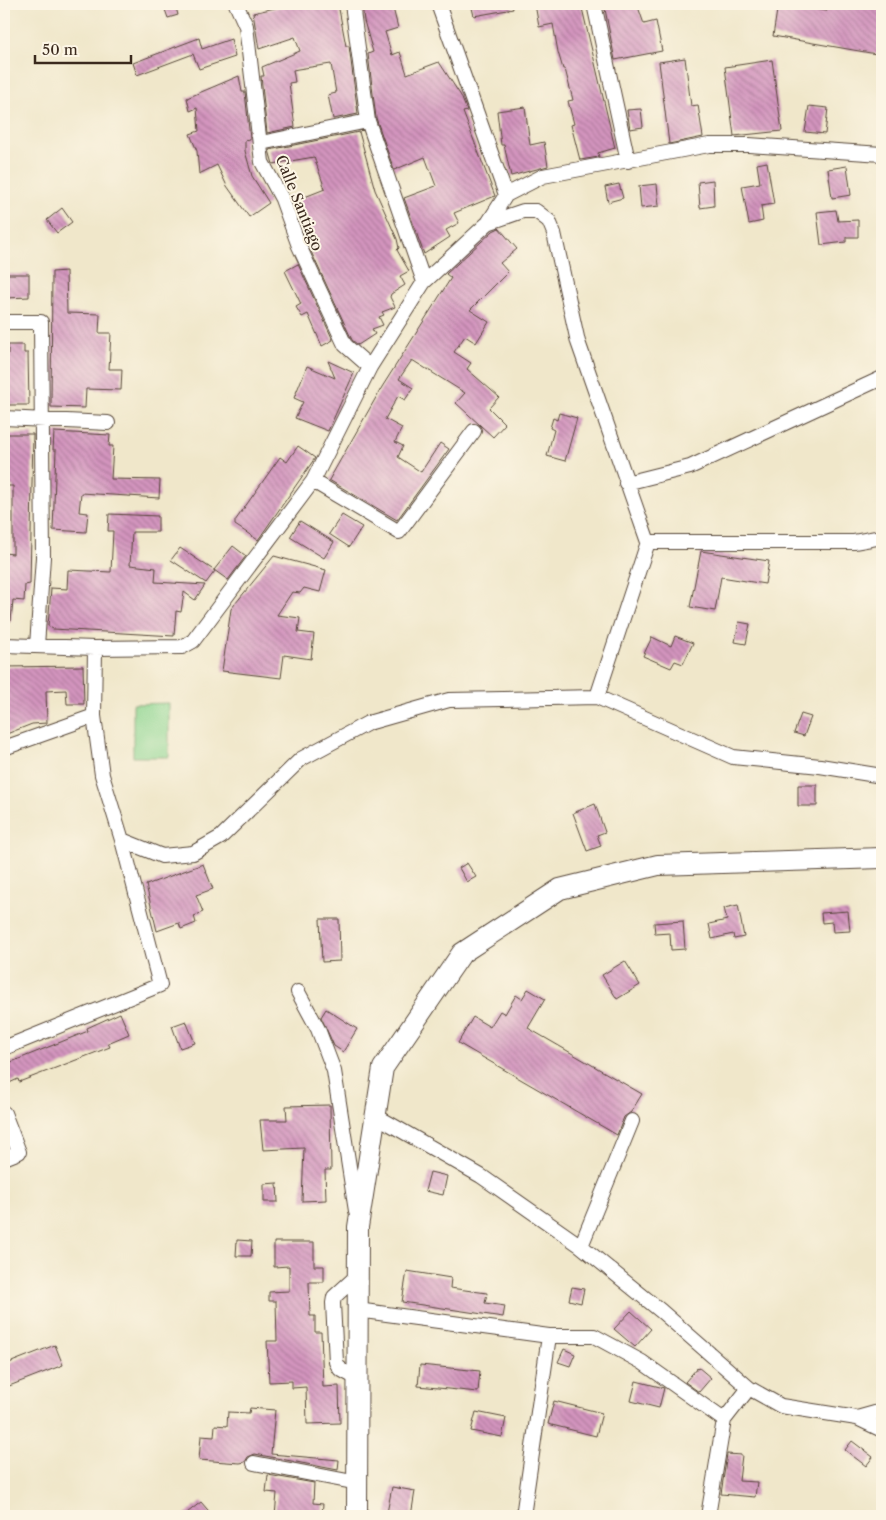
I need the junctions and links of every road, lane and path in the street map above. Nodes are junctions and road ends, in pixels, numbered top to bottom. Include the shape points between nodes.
1 (236, 4) edge
2 (352, 4) edge
3 (438, 4) edge
4 (594, 4) edge
5 (368, 121) junction
6 (261, 143) junction
7 (882, 154) edge
8 (628, 161) junction
9 (506, 195) junction
10 (488, 223) junction
11 (424, 282) junction
12 (4, 322) edge
13 (370, 367) junction
14 (882, 378) edge
15 (4, 418) edge
16 (41, 418) junction
17 (108, 423) dead end
18 (474, 431) dead end
19 (313, 481) junction
20 (626, 483) junction
21 (882, 537) edge
22 (648, 542) junction
23 (4, 645) edge
24 (36, 646) junction
25 (95, 648) junction
26 (597, 696) junction
27 (94, 716) junction
28 (4, 748) edge
29 (882, 776) edge
30 (122, 840) junction
31 (882, 858) edge
32 (298, 992) dead end
33 (4, 1048) edge
34 (4, 1113) edge
35 (376, 1116) junction
36 (632, 1121) dead end
37 (4, 1158) edge
38 (358, 1227) junction
39 (581, 1246) junction
40 (357, 1276) junction
41 (357, 1310) junction
42 (550, 1336) junction
43 (358, 1379) junction
44 (749, 1388) junction
45 (882, 1412) edge
46 (857, 1418) junction
47 (724, 1420) junction
48 (882, 1430) edge
49 (254, 1463) dead end
50 (358, 1483) junction
51 (357, 1516) edge
52 (523, 1516) edge
53 (708, 1516) edge

1 - 6 street, Calle Santiago via 246,26
2 - 5 street
3 - 9 street
4 - 8 street
5 - 6 street
5 - 11 street
6 - 13 street, Calle Santiago via 262,162 282,199 299,246 345,345
7 - 8 street via 709,145
8 - 9 street via 543,176
9 - 10 street
10 - 11 street
10 - 20 street via 523,211 536,211 549,221 578,342
11 - 13 street
12 - 16 street via 41,322
13 - 19 street
14 - 20 street via 690,467
15 - 16 street
16 - 17 street
16 - 24 street via 43,557
18 - 19 street via 400,532
19 - 25 street via 193,641 182,647
20 - 22 street
21 - 22 street via 854,542
22 - 26 street
23 - 24 street
24 - 25 street
25 - 27 street
26 - 29 street via 733,758
26 - 30 street via 449,700 368,723 301,759 221,837 193,853 162,856
27 - 28 street
27 - 30 street via 102,775
30 - 33 street via 160,985
31 - 35 highway via 658,865 560,889 462,953 383,1068
32 - 38 street via 334,1071
34 - 37 street via 19,1152
35 - 38 highway
35 - 39 street via 481,1176
36 - 39 street
38 - 40 highway
39 - 44 street
40 - 41 highway
40 - 43 street via 334,1297 333,1303 336,1362 340,1369
41 - 42 street
41 - 43 highway
42 - 47 street via 594,1336 642,1362
42 - 52 street
43 - 50 highway
44 - 46 street via 781,1406
44 - 47 street
45 - 46 street
46 - 48 street
47 - 53 street
49 - 50 street
50 - 51 highway

